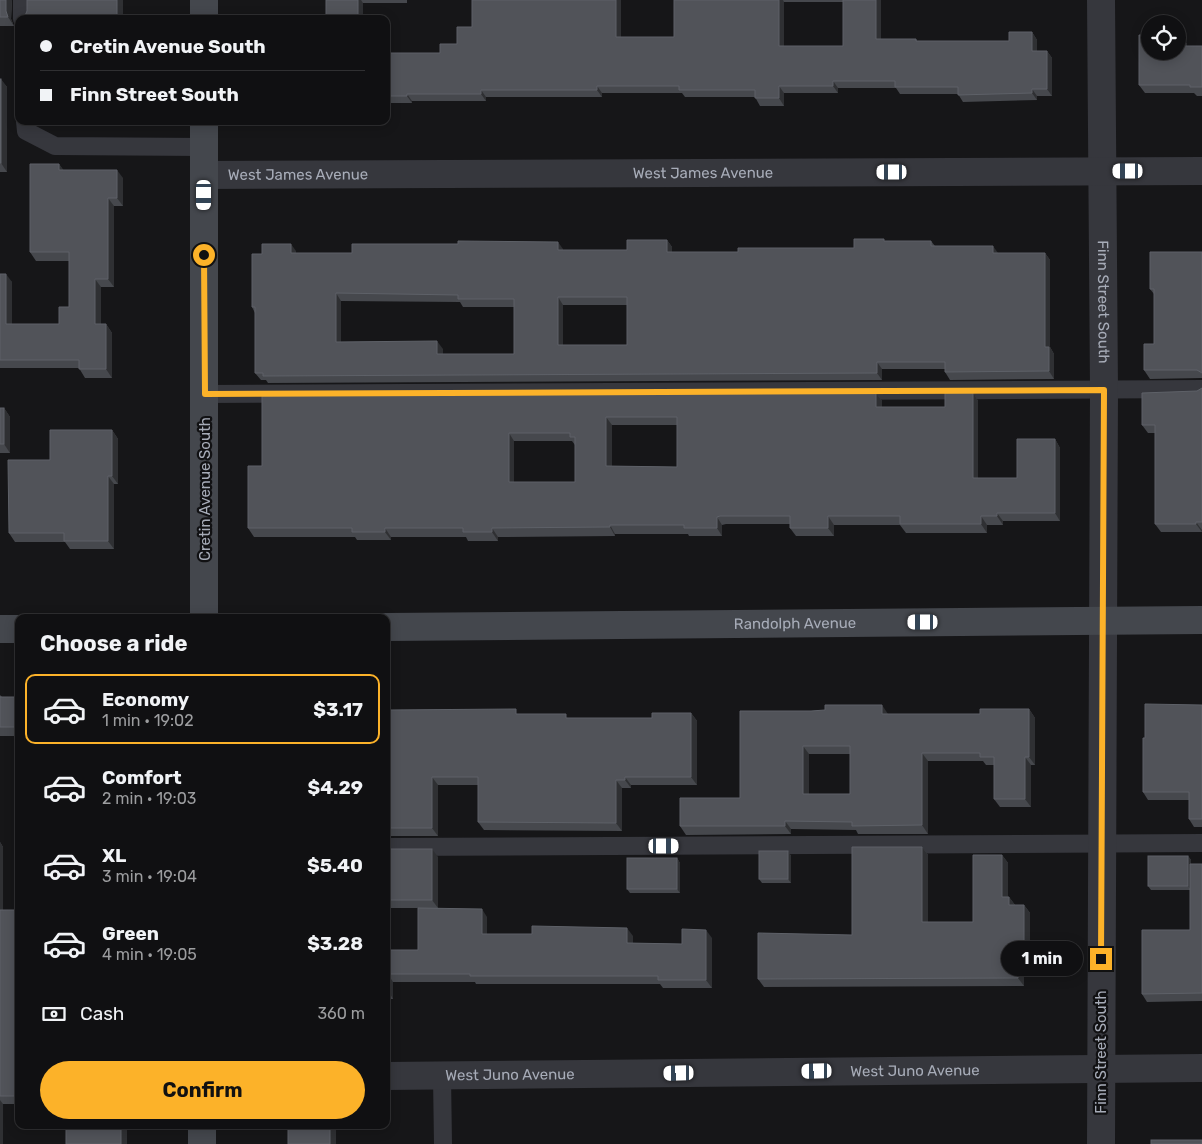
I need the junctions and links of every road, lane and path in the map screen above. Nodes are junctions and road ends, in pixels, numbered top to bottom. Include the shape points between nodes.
1 (22, 0) edge
2 (204, 0) edge
3 (1101, 0) edge
4 (22, 15) edge
5 (204, 15) edge
6 (25, 125) edge
7 (204, 134) edge
8 (1101, 171) junction
9 (1202, 171) edge
10 (204, 175) junction
11 (1202, 389) edge
12 (1104, 390) junction
13 (205, 394) junction
14 (204, 614) edge
15 (1102, 620) junction
16 (1202, 620) edge
17 (390, 627) edge
18 (0, 629) edge
19 (15, 629) edge
20 (1102, 843) junction
21 (1202, 843) edge
22 (390, 847) edge
23 (1101, 1068) junction
24 (1202, 1068) edge
25 (390, 1076) edge
26 (442, 1076) junction
27 (202, 1129) edge
28 (202, 1144) edge
29 (443, 1144) edge
30 (1101, 1144) edge

1 - 4 lane
2 - 5 main road
3 - 8 street, Finn Street South
6 - 7 lane via 26,131 55,146
7 - 10 main road, Cretin Avenue South
8 - 9 street, West James Avenue
8 - 10 street, West James Avenue
8 - 12 street, Finn Street South
10 - 13 main road, Cretin Avenue South
11 - 12 lane
12 - 13 lane
12 - 15 street, Finn Street South
13 - 14 main road, Cretin Avenue South
15 - 16 main road, Randolph Avenue
15 - 17 main road, Randolph Avenue
15 - 20 street, Finn Street South
18 - 19 main road
20 - 21 lane
20 - 22 lane
20 - 23 street, Finn Street South
23 - 24 street, West Juno Avenue
23 - 26 street, West Juno Avenue
23 - 30 street, Finn Street South
25 - 26 street, West Juno Avenue
26 - 29 lane
27 - 28 main road

